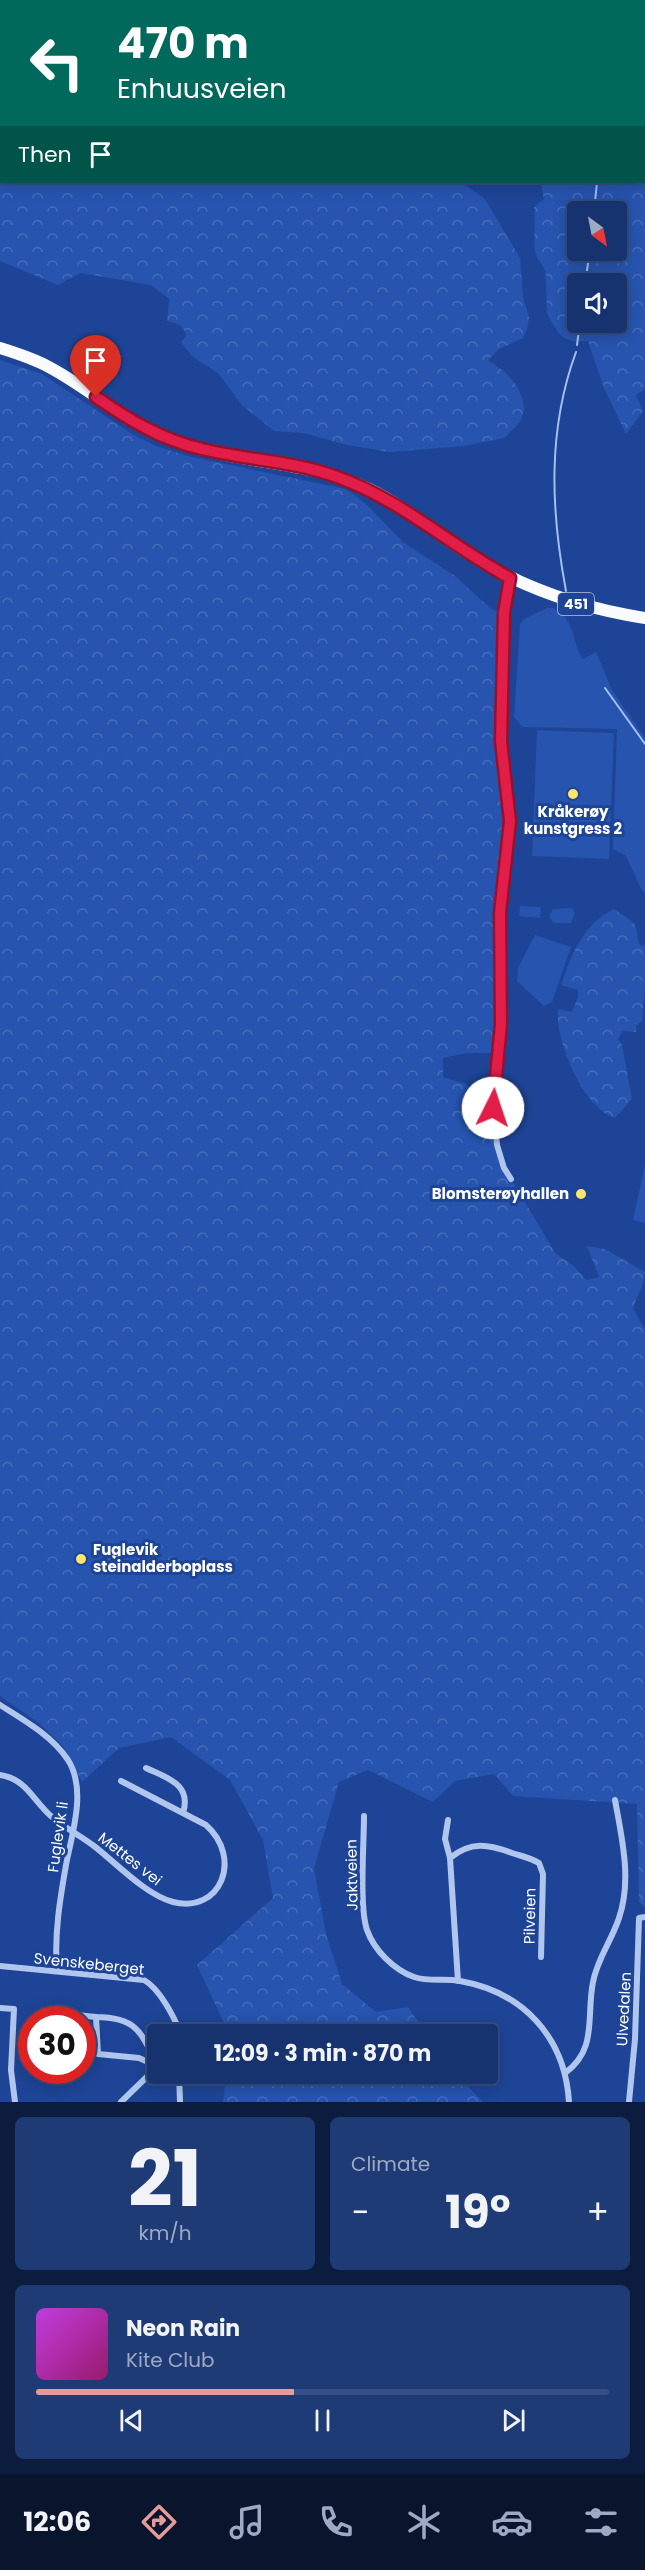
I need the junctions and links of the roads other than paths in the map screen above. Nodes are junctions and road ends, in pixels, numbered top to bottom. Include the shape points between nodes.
1 (0, 348) edge
2 (510, 578) junction
3 (645, 618) edge
4 (511, 1179) dead end
5 (0, 1705) edge
6 (146, 1768) dead end
7 (0, 1775) edge
8 (121, 1780) dead end
9 (615, 1800) dead end
10 (183, 1813) junction
11 (364, 1816) dead end
12 (448, 1820) dead end
13 (73, 1830) junction
14 (450, 1858) junction
15 (642, 1917) edge
16 (542, 1957) dead end
17 (0, 1966) edge
18 (57, 1970) junction
19 (458, 1980) junction
20 (0, 2008) edge
21 (96, 2017) joint
22 (175, 2024) edge
23 (147, 2044) edge
24 (147, 2062) edge
25 (565, 2073) junction
26 (147, 2076) edge
27 (179, 2084) edge
28 (15, 2102) edge
29 (121, 2102) edge
30 (180, 2102) edge
31 (569, 2102) edge
32 (629, 2102) edge

1 - 2 main road, 451 via 48,366 130,421 169,440 334,476 368,489
2 - 3 main road, 451 via 573,603
2 - 4 street via 504,613 501,741 510,821 500,913 501,1024 493,1103 497,1145
5 - 13 street, Fuglevik li via 34,1727 68,1760 76,1787
6 - 10 street via 184,1791
7 - 13 street, Mettes vei via 26,1786 52,1817
8 - 10 street, Mettes vei
9 - 25 street via 624,1858 624,1899 595,1974 589,2041 582,2058
10 - 13 street, Mettes vei via 216,1833 226,1856 223,1878 207,1896 191,1903 160,1897
11 - 19 street, Jaktveien via 364,1914 373,1942 394,1965 415,1977
12 - 14 street via 445,1839
13 - 18 street, Fuglevik li via 57,1928
14 - 16 street, Pilveien via 479,1844 539,1863 543,1874
14 - 19 street
15 - 32 street, Ulvedalen
17 - 18 street, Svenskeberget
18 - 22 street, Svenskeberget via 144,1980 150,1983
19 - 25 street, Jaktveien via 482,1986 522,2006 549,2038
20 - 28 street via 14,2009 10,2070
21 - 23 street via 112,2017 132,2024
21 - 24 street via 98,2054
25 - 31 street, Jaktveien
26 - 29 street
27 - 30 street

